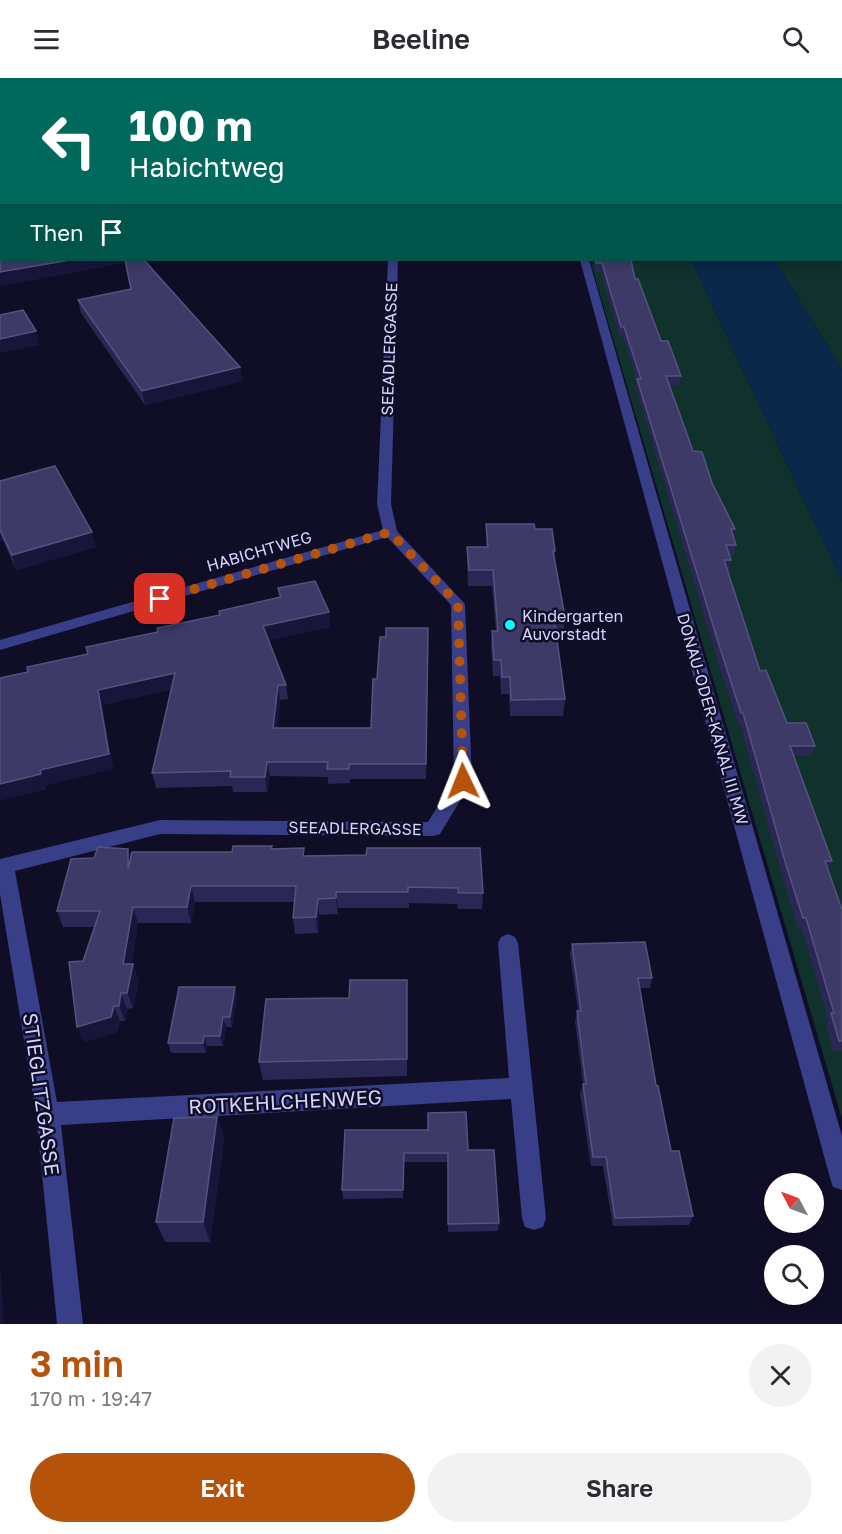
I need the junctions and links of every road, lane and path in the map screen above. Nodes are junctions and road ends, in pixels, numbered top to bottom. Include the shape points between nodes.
1 (393, 261) edge
2 (584, 261) edge
3 (390, 532) junction
4 (0, 645) edge
5 (3, 866) edge
6 (508, 943) dead end
7 (522, 1089) junction
8 (48, 1114) junction
9 (842, 1178) edge
10 (534, 1218) dead end
11 (70, 1324) edge

1 - 3 street, SEEADLERGASSE via 384,500
2 - 9 street, DONAU-ODER-KANAL III MW
3 - 4 street, HABICHTWEG
3 - 5 street, SEEADLERGASSE via 458,604 463,781 433,829 160,826
5 - 8 street, STIEGLITZGASSE
6 - 7 street
7 - 8 street, ROTKEHLCHENWEG
7 - 10 street
8 - 11 street, STIEGLITZGASSE

